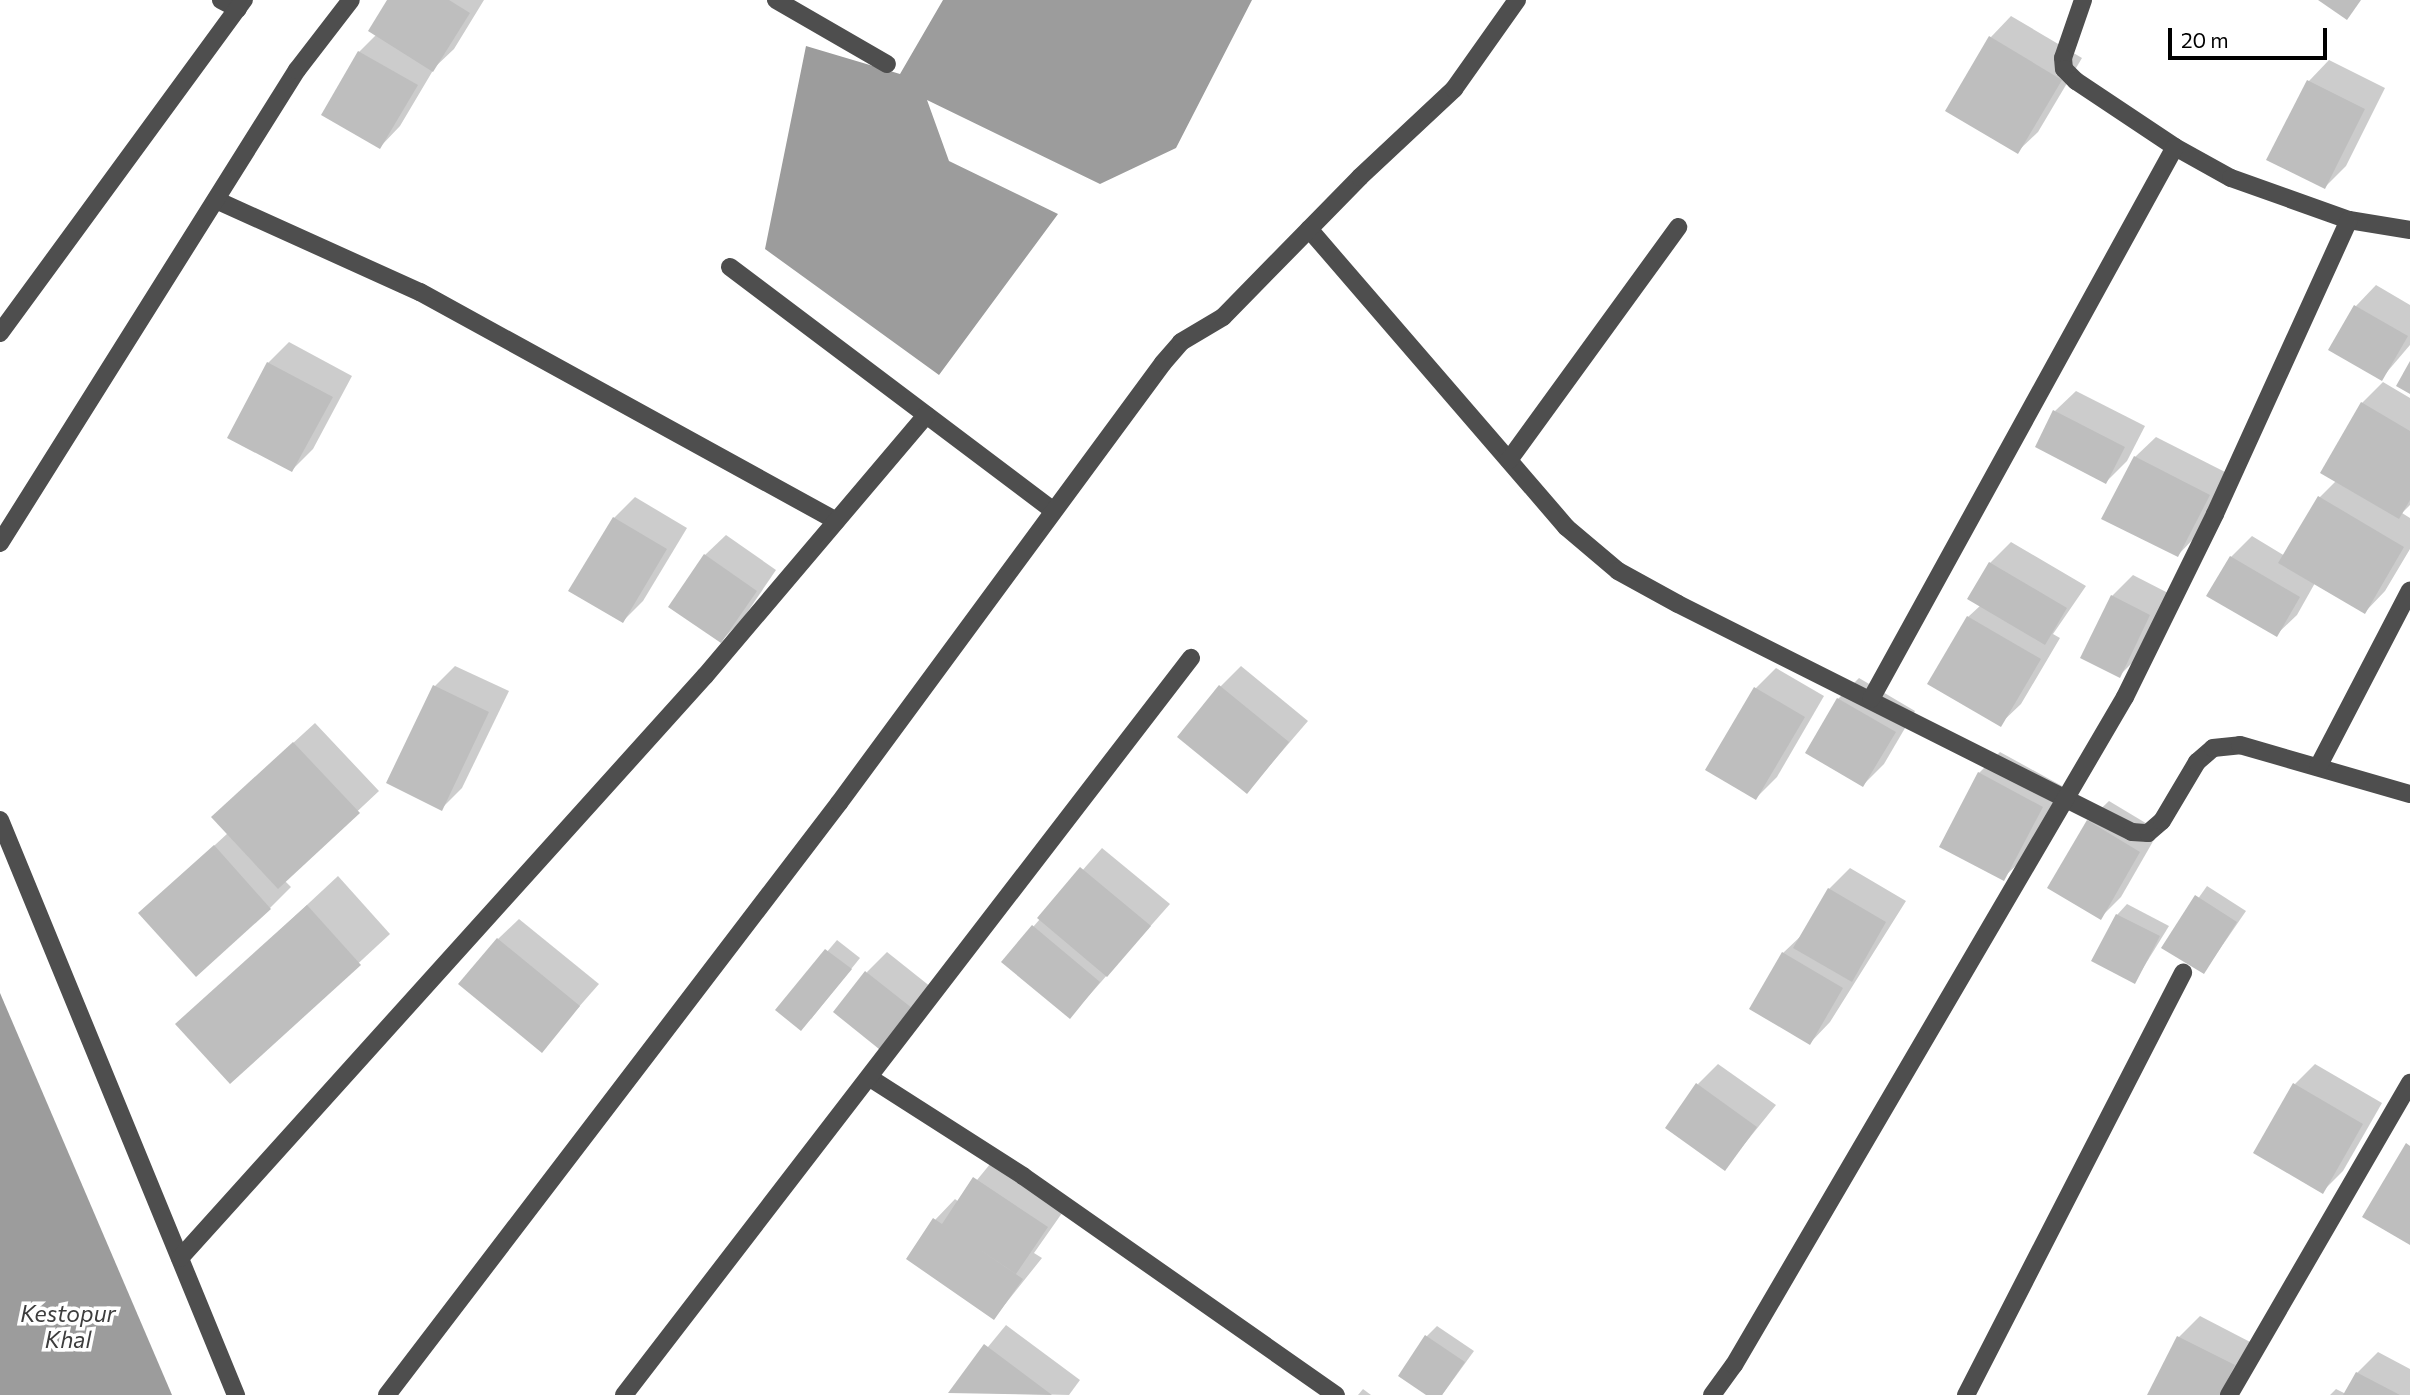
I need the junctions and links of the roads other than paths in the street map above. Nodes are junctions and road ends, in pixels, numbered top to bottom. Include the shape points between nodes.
1 (221, 0) edge
2 (351, 0) edge
3 (776, 0) edge
4 (1517, 0) edge
5 (2083, 0) edge
6 (241, 5) edge
7 (887, 64) dead end
8 (2175, 147) junction
9 (216, 200) junction
10 (2349, 220) junction
11 (1678, 227) dead end
12 (1309, 229) junction
13 (2410, 230) edge
14 (730, 267) dead end
15 (0, 333) edge
16 (926, 415) junction
17 (1509, 460) junction
18 (1053, 510) junction
19 (836, 521) junction
20 (0, 543) edge
21 (2410, 590) edge
22 (1191, 658) dead end
23 (1871, 699) junction
24 (2318, 767) junction
25 (2410, 794) edge
26 (2067, 797) junction
27 (0, 820) edge
28 (2183, 972) dead end
29 (870, 1078) junction
30 (2410, 1083) edge
31 (180, 1258) junction
32 (236, 1395) edge
33 (387, 1395) edge
34 (624, 1395) edge
35 (1336, 1395) edge
36 (1712, 1395) edge
37 (1966, 1395) edge
38 (2229, 1395) edge

1 - 6 street
2 - 9 street via 297,70
3 - 7 street
4 - 12 street via 1454,89
5 - 8 street via 2066,44 2064,69
6 - 15 street
8 - 10 street via 2231,178
8 - 23 street
9 - 19 street via 420,292
9 - 20 street
10 - 13 street
10 - 26 street via 2215,514 2125,696
11 - 17 street
12 - 17 street
12 - 18 street via 1223,317 1181,342
14 - 16 street
16 - 18 street
16 - 19 street
17 - 23 street via 1566,527 1618,571
18 - 33 street via 839,803
19 - 31 street via 705,676
21 - 24 street
22 - 29 street
23 - 26 street
24 - 25 street
24 - 26 street via 2240,744 2213,748 2197,762 2162,821 2148,833 2132,832
26 - 36 street via 1734,1365
27 - 31 street
28 - 37 street
29 - 34 street
29 - 35 street via 1023,1176
30 - 38 street
31 - 32 street

